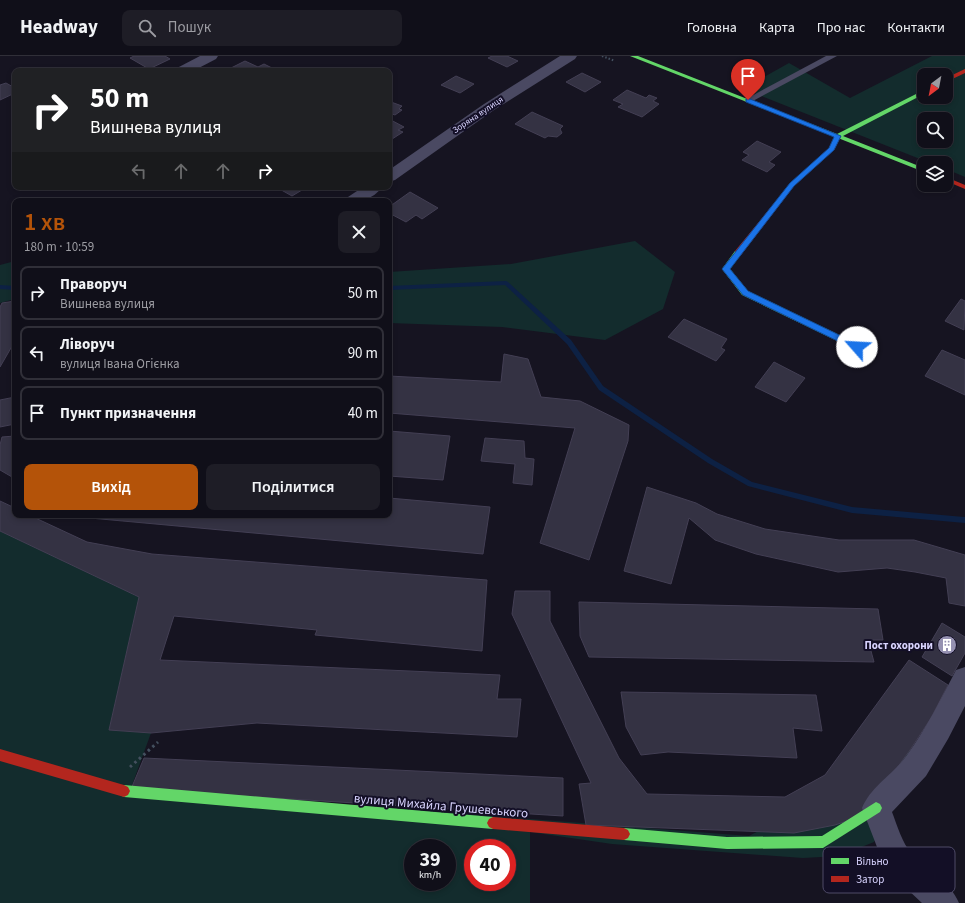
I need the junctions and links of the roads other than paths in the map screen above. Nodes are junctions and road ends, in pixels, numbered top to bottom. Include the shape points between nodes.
1 (211, 56) edge
2 (570, 56) edge
3 (633, 56) edge
4 (833, 56) edge
5 (188, 68) edge
6 (965, 71) edge
7 (953, 77) edge
8 (917, 96) edge
9 (748, 100) junction
10 (838, 136) junction
11 (917, 167) edge
12 (392, 175) edge
13 (953, 182) edge
14 (965, 186) edge
15 (370, 190) edge
16 (358, 198) edge
17 (857, 347) dead end
18 (965, 679) edge
19 (0, 755) edge
20 (876, 808) junction
21 (892, 847) edge
22 (933, 893) edge
23 (944, 903) edge

1 - 5 street
2 - 12 street, Зоряна вулиця via 489,107
3 - 9 street
4 - 9 lane
6 - 7 street
8 - 10 street
9 - 10 street
10 - 11 street
10 - 17 street via 832,149 792,185 726,269 746,293
13 - 14 street
15 - 16 street
18 - 20 street via 939,730 916,766
19 - 20 street, вулиця Михайла Грушевського via 129,793 727,843 823,842
20 - 21 street
22 - 23 street

